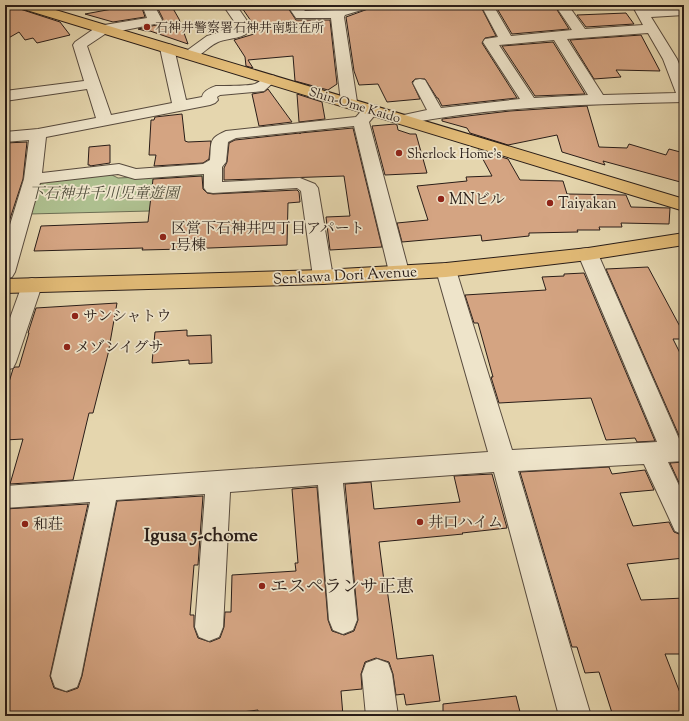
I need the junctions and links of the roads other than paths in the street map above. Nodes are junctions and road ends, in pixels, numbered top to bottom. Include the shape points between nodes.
1 (25, 5) edge
2 (148, 5) edge
3 (229, 5) edge
4 (293, 5) edge
5 (363, 5) edge
6 (487, 5) edge
7 (562, 5) edge
8 (640, 9) edge
9 (684, 11) edge
10 (339, 14) junction
11 (104, 29) junction
12 (651, 29) junction
13 (581, 33) junction
14 (558, 36) junction
15 (507, 41) junction
16 (167, 48) junction
17 (190, 55) junction
18 (677, 59) edge
19 (270, 79) junction
20 (420, 83) dead end
21 (93, 84) junction
22 (5, 96) edge
23 (684, 96) edge
24 (599, 100) junction
25 (349, 102) junction
26 (530, 103) junction
27 (180, 106) junction
28 (436, 112) junction
29 (366, 115) junction
30 (405, 120) junction
31 (105, 121) junction
32 (38, 134) junction
33 (5, 137) edge
34 (213, 166) junction
35 (33, 179) junction
36 (682, 222) edge
37 (588, 254) junction
38 (446, 270) junction
39 (5, 272) edge
40 (399, 272) junction
41 (323, 277) junction
42 (32, 285) junction
43 (5, 286) edge
44 (5, 362) edge
45 (669, 452) edge
46 (503, 461) junction
47 (330, 474) junction
48 (218, 482) junction
49 (105, 490) junction
50 (5, 497) edge
51 (684, 523) edge
52 (343, 620) dead end
53 (209, 627) dead end
54 (377, 674) dead end
55 (66, 676) dead end
56 (382, 716) edge
57 (575, 716) edge

1 - 11 main road, Shin-Ome Kaido
2 - 11 street via 155,20
3 - 17 street via 244,28 241,32 212,39
4 - 10 street via 301,15
5 - 10 street
6 - 15 street
7 - 13 street
8 - 9 street
8 - 12 street
10 - 25 street via 337,17
11 - 16 main road, Shin-Ome Kaido
11 - 21 street via 80,45
12 - 13 street
12 - 18 street
13 - 14 street
14 - 15 street
14 - 24 street
15 - 26 street via 490,42
16 - 17 main road, Shin-Ome Kaido
16 - 27 street
17 - 19 main road, Shin-Ome Kaido
18 - 23 street
19 - 25 main road, Shin-Ome Kaido
19 - 27 street via 259,88 216,91 209,96 210,100
20 - 28 street
21 - 22 street
21 - 31 street
23 - 24 street
24 - 26 street
25 - 29 main road, Shin-Ome Kaido
26 - 28 street
27 - 31 street
28 - 30 street
29 - 30 main road, Shin-Ome Kaido
29 - 34 street via 232,134 220,140 218,162
29 - 40 street
30 - 36 main road, Shin-Ome Kaido via 661,198 676,209
31 - 32 street
32 - 33 street
32 - 35 street
34 - 35 street via 207,169 135,174 119,168
34 - 41 street via 212,188 300,183 309,188
35 - 39 street
36 - 37 main road, Senkawa Dori Avenue via 654,244
37 - 38 main road, Senkawa Dori Avenue
37 - 45 street
38 - 40 main road, Senkawa Dori Avenue
38 - 46 street
40 - 41 main road, Senkawa Dori Avenue
41 - 42 main road, Senkawa Dori Avenue
42 - 43 main road, Senkawa Dori Avenue
42 - 44 street
45 - 46 street
45 - 51 street
46 - 47 street
46 - 57 street
47 - 48 street
47 - 52 street
48 - 49 street
48 - 53 street
49 - 50 street
49 - 55 street
54 - 56 street

